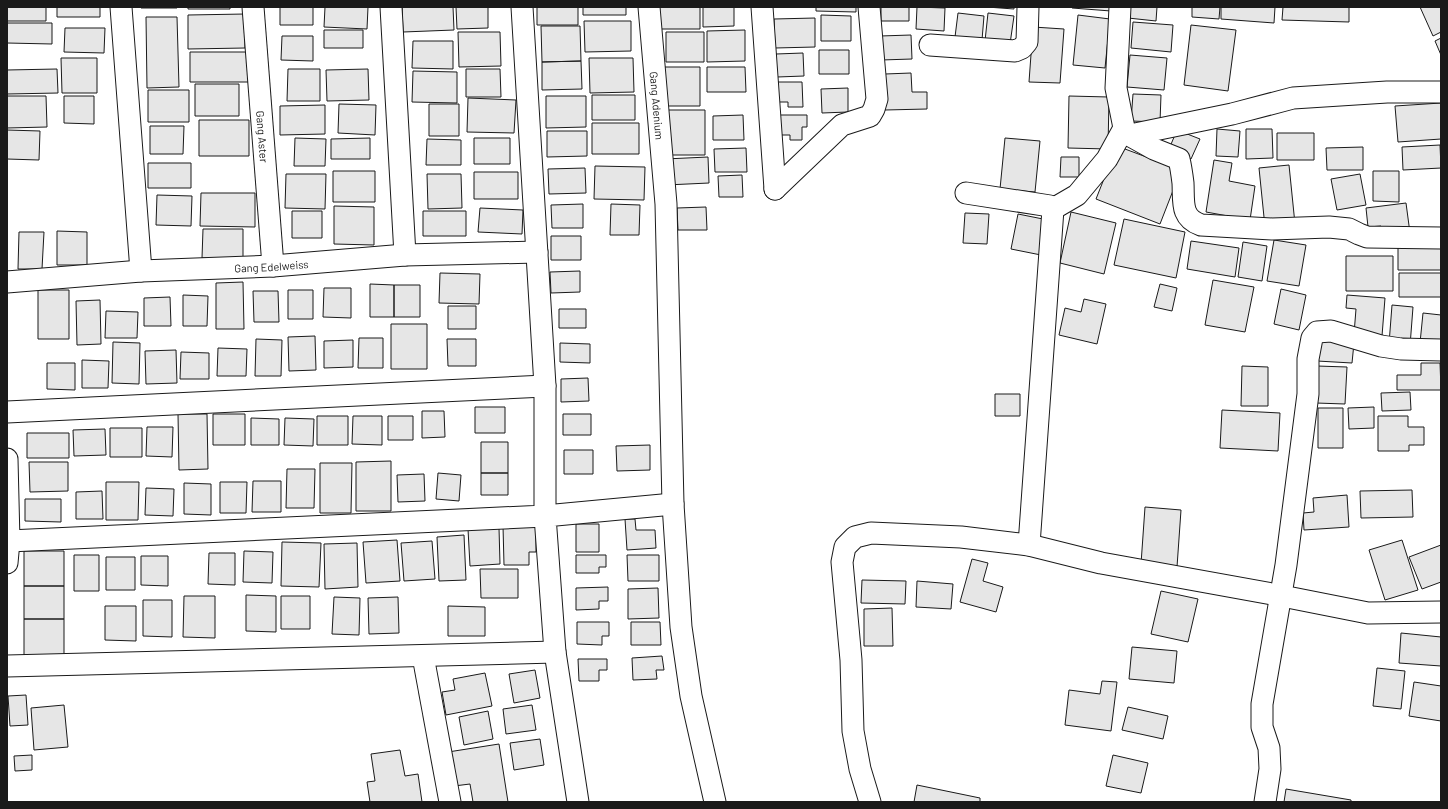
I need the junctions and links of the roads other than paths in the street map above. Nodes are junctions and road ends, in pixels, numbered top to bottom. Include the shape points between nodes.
1 (121, 7) edge
2 (253, 7) edge
3 (391, 7) edge
4 (522, 7) edge
5 (649, 7) edge
6 (762, 7) edge
7 (870, 7) edge
8 (1028, 7) edge
9 (1120, 7) edge
10 (930, 45) dead end
11 (1441, 92) edge
12 (1125, 131) junction
13 (966, 193) dead end
14 (1053, 209) junction
15 (1441, 238) edge
16 (536, 252) junction
17 (405, 255) junction
18 (273, 266) junction
19 (141, 271) junction
20 (7, 282) edge
21 (1441, 350) edge
22 (545, 386) junction
23 (7, 412) edge
24 (7, 459) edge
25 (673, 504) junction
26 (545, 516) junction
27 (9, 541) junction
28 (1029, 545) junction
29 (7, 563) edge
30 (1282, 596) junction
31 (1441, 612) edge
32 (555, 652) junction
33 (423, 656) junction
34 (7, 666) edge
35 (450, 802) edge
36 (578, 802) edge
37 (715, 802) edge
38 (870, 802) edge
39 (1265, 802) edge

1 - 19 street
2 - 18 street, Gang Aster
3 - 17 street
4 - 16 street
5 - 25 street, Gang Adenium via 666,204
6 - 7 street via 775,189 842,125 870,116 874,109 877,99
8 - 10 street via 1027,42 1015,51
9 - 12 street via 1116,88
11 - 12 street via 1388,92 1293,98 1232,114 1135,134
12 - 14 street via 1107,159 1077,196
12 - 15 street via 1154,149 1179,158 1183,205 1194,223 1272,229 1329,226 1349,229 1367,237
13 - 14 street via 1050,206
14 - 28 street
16 - 17 street, Gang Edelweiss
16 - 22 street
17 - 18 street, Gang Edelweiss
18 - 19 street, Gang Edelweiss
19 - 20 street, Gang Edelweiss
21 - 30 street via 1381,346 1331,331 1317,332 1312,338 1308,359 1308,394
22 - 23 street
22 - 26 street
24 - 27 street
25 - 26 street
25 - 37 street, Gang Adenium via 681,627 691,696
26 - 27 street
26 - 32 street
27 - 29 street
28 - 30 street via 1101,563
28 - 38 street via 961,537 871,533 855,537 846,547 842,562 851,660 853,731 860,769
30 - 31 street via 1368,613
30 - 39 street via 1262,704 1262,726 1269,748 1270,769
32 - 33 street
32 - 36 street
33 - 34 street
33 - 35 street

